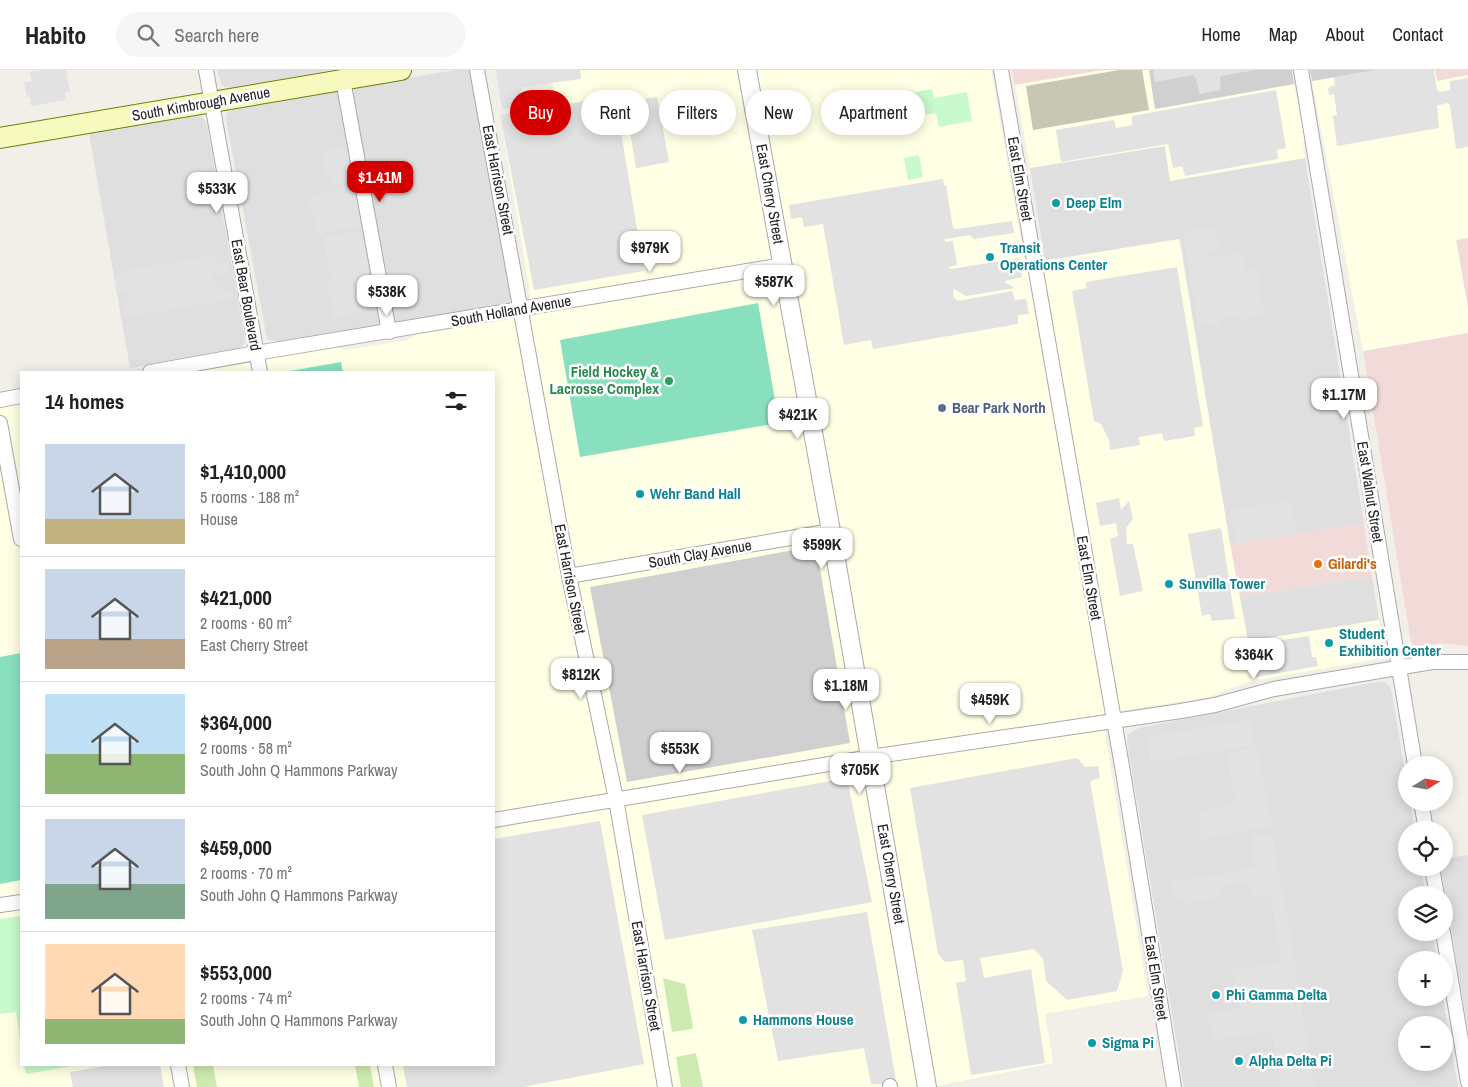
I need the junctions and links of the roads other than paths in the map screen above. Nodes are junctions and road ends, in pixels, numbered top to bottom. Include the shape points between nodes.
1 (206, 70) edge
2 (401, 70) edge
3 (478, 70) edge
4 (747, 70) edge
5 (1001, 70) edge
6 (1301, 70) edge
7 (343, 80) junction
8 (212, 102) junction
9 (0, 138) edge
10 (783, 265) junction
11 (522, 309) junction
12 (389, 332) junction
13 (256, 353) junction
14 (156, 371) edge
15 (260, 371) edge
16 (20, 396) edge
17 (0, 400) edge
18 (0, 423) edge
19 (832, 531) junction
20 (20, 533) edge
21 (569, 576) junction
22 (1468, 662) edge
23 (1399, 668) junction
24 (1114, 722) junction
25 (1414, 756) edge
26 (870, 757) junction
27 (616, 800) junction
28 (495, 820) edge
29 (20, 902) edge
30 (0, 905) edge
31 (1444, 941) edge
32 (178, 1066) edge
33 (385, 1066) edge
34 (1468, 1082) edge
35 (182, 1087) edge
36 (389, 1087) edge
37 (665, 1087) edge
38 (927, 1087) edge
39 (1174, 1087) edge

1 - 8 street, East Bear Boulevard
2 - 7 main road, South Kimbrough Avenue
3 - 11 street, East Harrison Street
4 - 10 street, East Cherry Street
5 - 24 street, East Elm Street
6 - 23 street, East Walnut Street
7 - 8 main road, South Kimbrough Avenue
7 - 12 street
8 - 9 main road, South Kimbrough Avenue
8 - 13 street, East Bear Boulevard
10 - 11 street, South Holland Avenue
10 - 19 street, East Cherry Street
11 - 12 street, South Holland Avenue
11 - 21 street, East Harrison Street
12 - 13 street, South Holland Avenue
13 - 14 street, South Holland Avenue
13 - 15 street, East Bear Boulevard
16 - 17 street
18 - 20 street
19 - 21 street, South Clay Avenue
19 - 26 street, East Cherry Street
21 - 27 street, East Harrison Street
22 - 23 street via 1432,662
23 - 24 street via 1274,689 1215,705
23 - 25 street, East Walnut Street
24 - 26 street
24 - 39 street, East Elm Street
26 - 27 street
26 - 38 street, East Cherry Street
27 - 28 street
27 - 37 street, East Harrison Street
29 - 30 street
31 - 34 street
32 - 35 street
33 - 36 street

